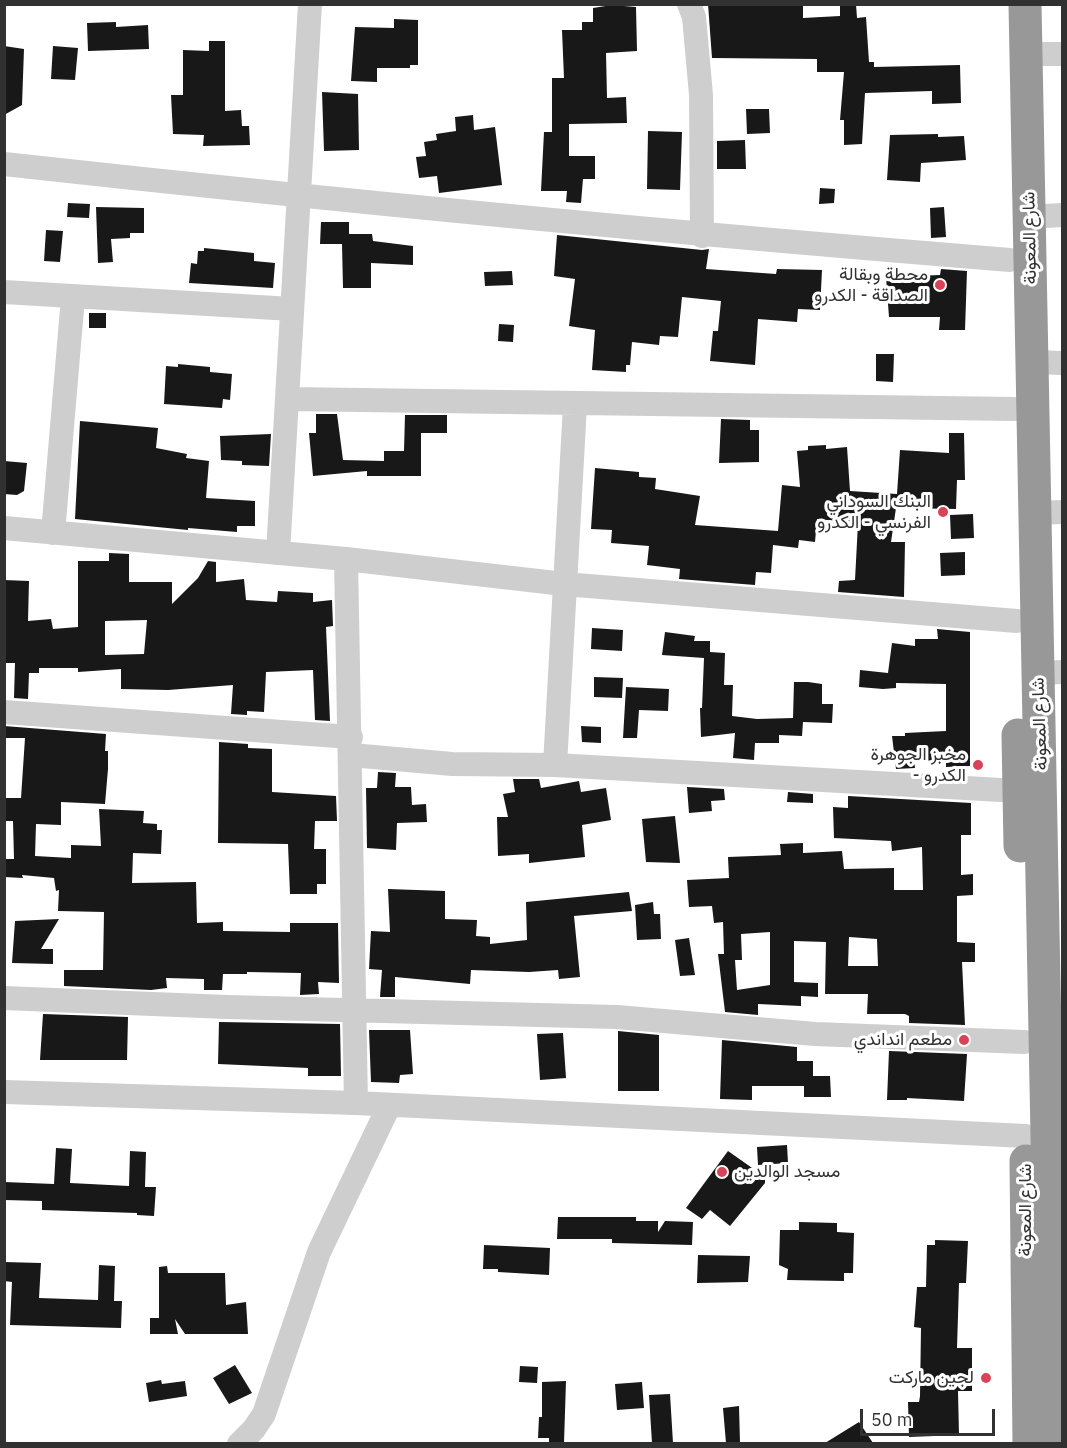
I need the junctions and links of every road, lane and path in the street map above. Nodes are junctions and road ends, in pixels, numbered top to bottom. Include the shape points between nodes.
1 (310, 4) edge
2 (689, 4) edge
3 (1006, 4) edge
4 (1025, 4) edge
5 (1026, 54) junction
6 (1062, 54) edge
7 (1018, 129) junction
8 (4, 164) edge
9 (298, 196) junction
10 (1062, 215) edge
11 (1030, 217) junction
12 (702, 236) junction
13 (1010, 260) junction
14 (4, 292) edge
15 (73, 297) junction
16 (292, 309) junction
17 (1048, 362) edge
18 (288, 399) junction
19 (575, 405) junction
20 (1014, 409) junction
21 (1049, 513) edge
22 (4, 528) edge
23 (53, 533) junction
24 (278, 553) junction
25 (346, 559) junction
26 (564, 584) junction
27 (1017, 621) junction
28 (1051, 672) edge
29 (4, 712) edge
30 (351, 746) junction
31 (555, 765) junction
32 (1019, 791) junction
33 (1053, 834) edge
34 (1054, 995) edge
35 (4, 998) edge
36 (355, 1011) junction
37 (1024, 1042) junction
38 (1054, 1075) edge
39 (4, 1092) edge
40 (356, 1103) junction
41 (389, 1106) junction
42 (1025, 1136) junction
43 (1037, 1171) junction
44 (1056, 1232) edge
45 (239, 1443) edge
46 (1029, 1443) edge
47 (1053, 1443) edge

1 - 9 street
2 - 12 street via 694,17 701,95
3 - 7 highway, شارع المعونة
4 - 5 highway, شارع المعونة
5 - 6 street
5 - 7 highway, شارع المعونة
7 - 11 highway, شارع المعونة
7 - 13 highway, شارع المعونة
8 - 9 street
9 - 12 street
9 - 16 street
10 - 11 street
11 - 17 highway, شارع المعونة
12 - 13 street
13 - 20 highway, شارع المعونة
14 - 15 street
15 - 16 street
15 - 23 street
16 - 18 street
17 - 21 highway, شارع المعونة
18 - 19 street
18 - 24 street
19 - 20 street
19 - 26 street
20 - 27 highway, شارع المعونة
21 - 28 highway, شارع المعونة
22 - 23 street
23 - 24 street
24 - 25 street
25 - 26 street
25 - 30 street
26 - 27 street
26 - 31 street
27 - 32 highway, شارع المعونة
28 - 33 highway, شارع المعونة
29 - 30 street
30 - 31 street via 452,764
30 - 36 street
31 - 32 street
32 - 37 highway, شارع المعونة
33 - 34 highway, شارع المعونة
34 - 38 highway, شارع المعونة
35 - 36 street
36 - 37 street via 617,1017 815,1034
36 - 40 street
37 - 42 highway, شارع المعونة
38 - 43 highway, شارع المعونة
39 - 40 street
40 - 41 street
41 - 42 street
41 - 45 street via 319,1252 264,1414
42 - 43 highway, شارع المعونة
43 - 44 highway, شارع المعونة
43 - 46 highway, شارع المعونة
44 - 47 highway, شارع المعونة

